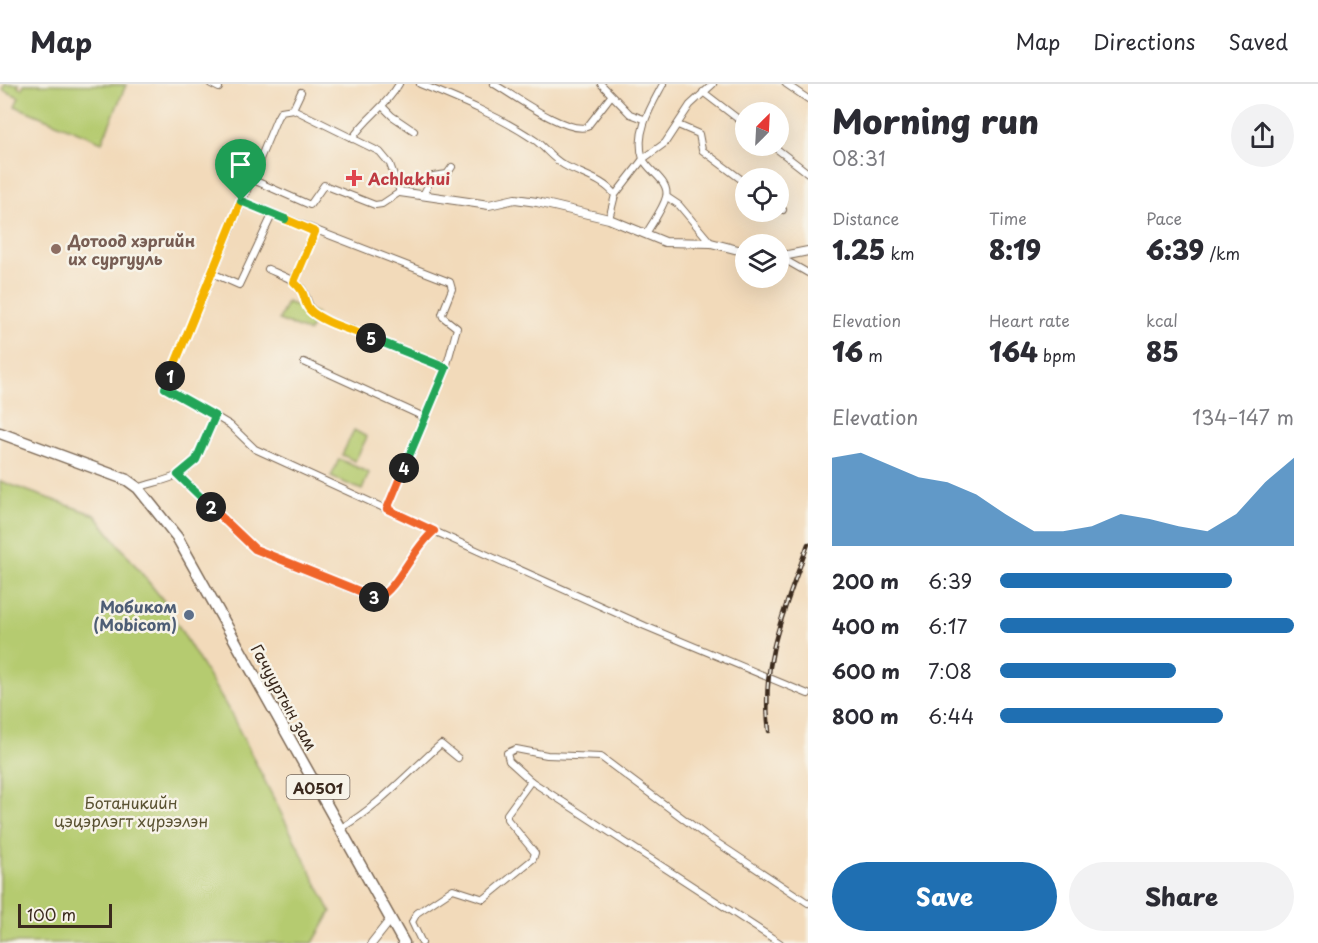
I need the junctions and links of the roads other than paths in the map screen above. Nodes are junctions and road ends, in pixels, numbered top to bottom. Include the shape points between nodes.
1 (211, 84) edge
2 (399, 84) edge
3 (420, 84) edge
4 (494, 84) edge
5 (601, 84) edge
6 (663, 84) edge
7 (713, 84) edge
8 (786, 84) edge
9 (219, 88) dead end
10 (301, 92) dead end
11 (703, 92) junction
12 (611, 96) junction
13 (808, 99) edge
14 (384, 108) junction
15 (293, 109) junction
16 (735, 116) edge
17 (644, 119) junction
18 (678, 125) junction
19 (414, 131) dead end
20 (352, 140) junction
21 (786, 156) edge
22 (644, 159) junction
23 (452, 167) dead end
24 (808, 173) edge
25 (735, 175) edge
26 (251, 179) junction
27 (400, 192) junction
28 (423, 195) junction
29 (615, 195) junction
30 (667, 197) junction
31 (241, 201) junction
32 (273, 213) junction
33 (609, 219) junction
34 (315, 232) junction
35 (646, 234) junction
36 (711, 243) junction
37 (735, 249) edge
38 (808, 251) edge
39 (789, 255) edge
40 (789, 263) edge
41 (268, 270) dead end
42 (212, 273) junction
43 (808, 273) edge
44 (294, 282) junction
45 (304, 362) dead end
46 (446, 368) junction
47 (215, 416) junction
48 (424, 417) junction
49 (0, 433) edge
50 (178, 475) junction
51 (138, 488) junction
52 (387, 509) junction
53 (434, 531) junction
54 (808, 694) edge
55 (458, 758) dead end
56 (531, 781) junction
57 (341, 828) junction
58 (808, 903) edge
59 (391, 919) junction
60 (372, 943) edge
61 (404, 943) edge
62 (422, 943) edge
63 (780, 943) edge

1 - 9 street
2 - 14 street
3 - 29 street via 512,127 538,142 563,165 610,188
4 - 12 street via 556,121 576,128 586,127
5 - 12 street
6 - 17 street
7 - 11 street
8 - 13 street
10 - 15 street
11 - 16 street
11 - 18 street
12 - 17 street via 630,114
14 - 19 street
14 - 20 street via 376,111
15 - 20 street
15 - 26 street via 281,111
17 - 22 street
18 - 22 street via 665,143
18 - 25 street via 699,134 702,150
20 - 27 street via 380,152 390,164
21 - 24 street
22 - 29 street
22 - 30 street via 666,187
23 - 28 street via 447,174 433,176
26 - 27 street via 310,205 324,185 375,205
26 - 31 street
27 - 28 street
28 - 33 street via 489,205 515,199
29 - 33 street
30 - 35 street
30 - 36 street via 679,205
31 - 32 street
31 - 42 street
32 - 34 street
32 - 42 street via 239,285
33 - 35 street
34 - 44 street
34 - 46 street via 450,282 452,289 442,317 457,328
35 - 36 street via 675,243
36 - 37 street
38 - 39 street
40 - 43 street
41 - 44 street
42 - 47 street via 165,388
44 - 46 street via 304,290 308,309 318,316
45 - 48 street
46 - 48 street
47 - 50 street via 196,460
47 - 52 street via 255,449
48 - 52 street
49 - 51 highway, A0501
50 - 51 street
50 - 53 street via 255,549 378,598 388,593
51 - 57 highway, Гачууртын зам / A0501 via 177,537
52 - 53 street
53 - 54 street
55 - 57 street via 441,744 387,795
56 - 58 street via 508,761 507,753 516,749 601,757 704,834
56 - 62 street via 507,819 535,853 533,859 484,900 453,889 417,913 412,922
56 - 63 street
57 - 59 highway, Гачууртын зам / A0501
59 - 60 main road
59 - 61 highway, Гачууртын зам / A0501

